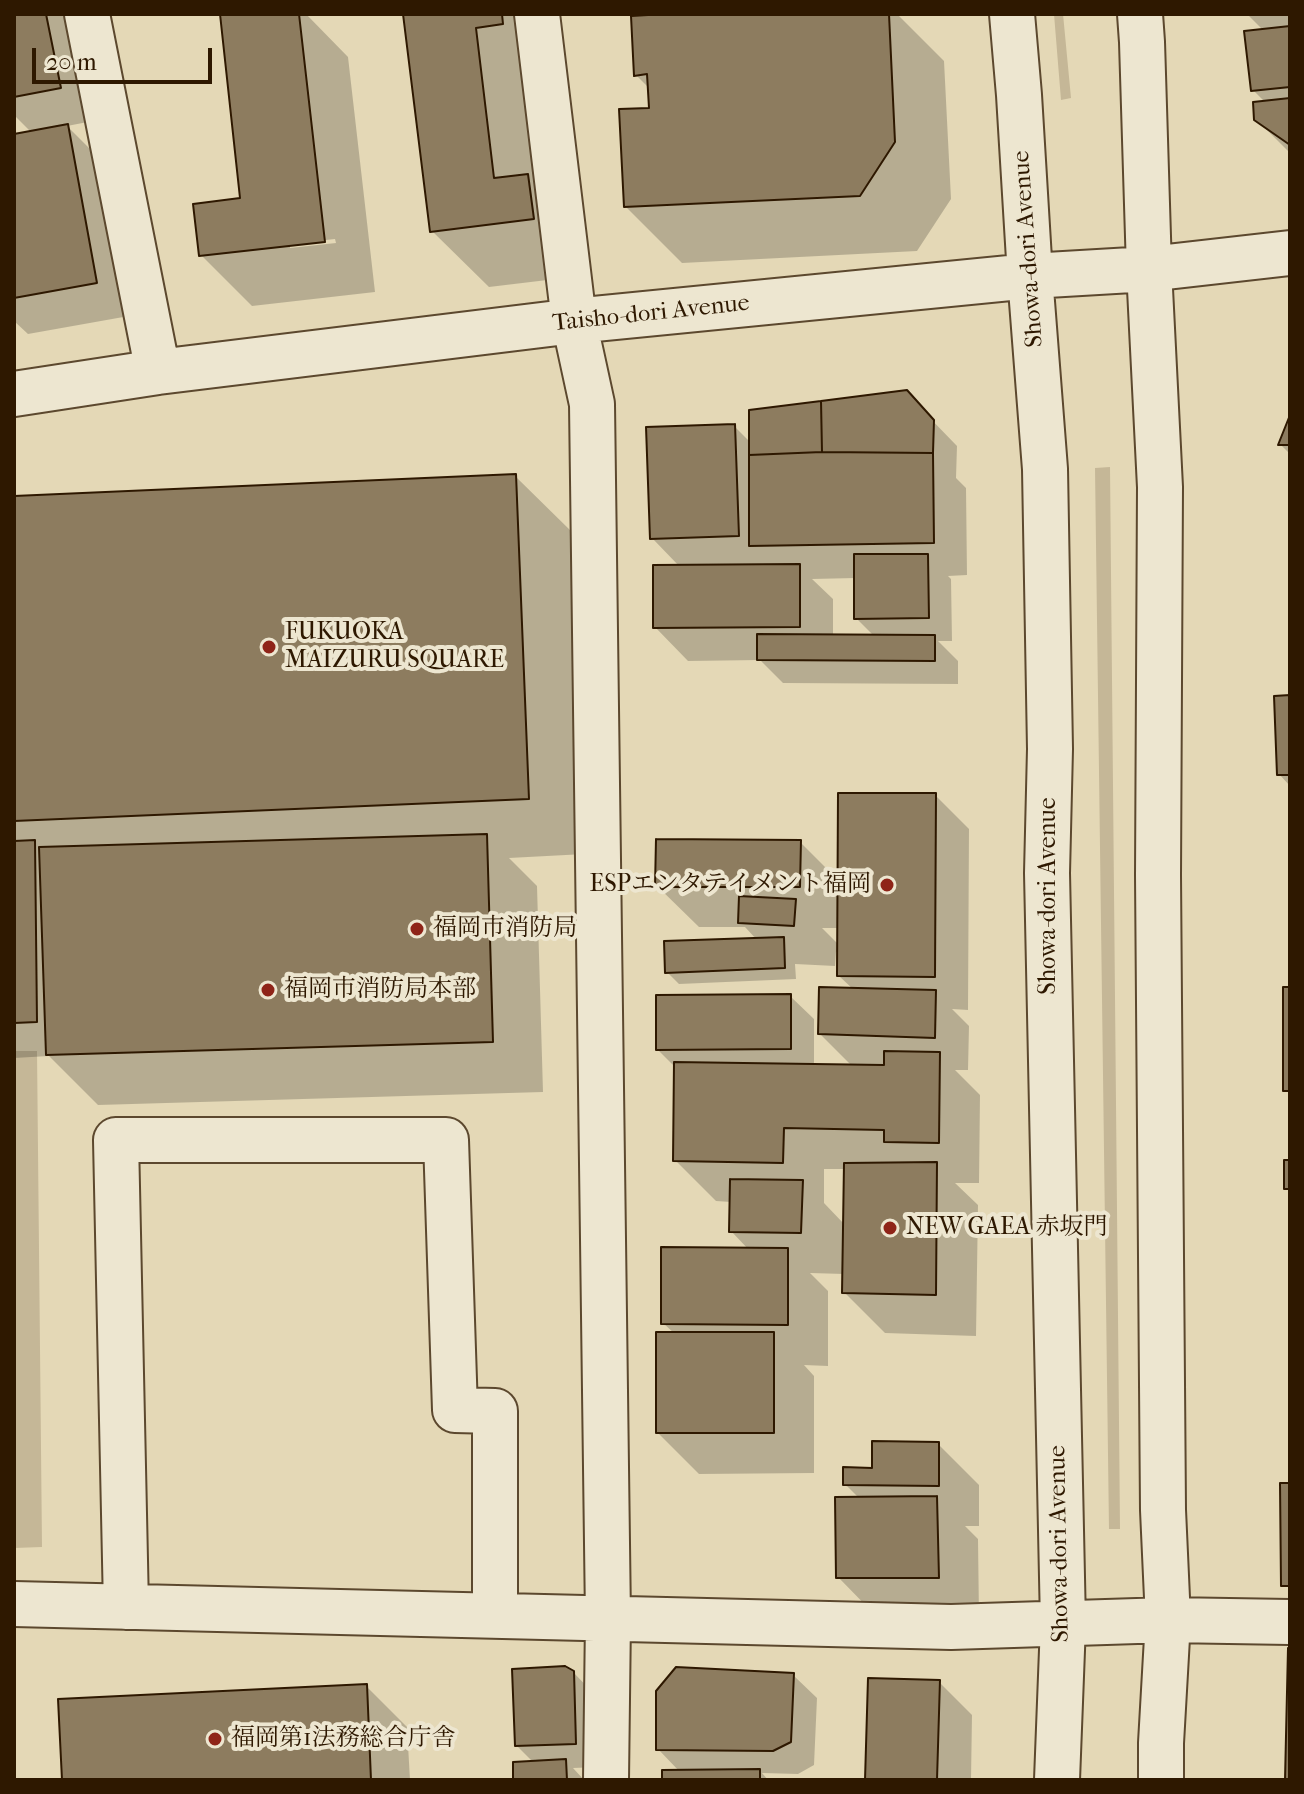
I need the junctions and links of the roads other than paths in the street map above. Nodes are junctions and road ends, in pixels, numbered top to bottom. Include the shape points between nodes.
1 (87, 14) edge
2 (537, 14) edge
3 (1012, 14) edge
4 (1140, 14) edge
5 (1290, 253) edge
6 (1149, 269) junction
7 (1030, 276) junction
8 (574, 321) junction
9 (158, 372) junction
10 (14, 394) edge
11 (14, 1604) edge
12 (126, 1607) junction
13 (495, 1615) junction
14 (608, 1618) junction
15 (1168, 1620) junction
16 (1290, 1622) edge
17 (1063, 1624) junction
18 (606, 1780) edge
19 (1057, 1780) edge
20 (1161, 1780) edge

1 - 9 street
2 - 8 street
3 - 7 street, Showa-dori Avenue
4 - 6 street
5 - 6 street, Taisho-dori Avenue
6 - 7 street, Taisho-dori Avenue
6 - 15 street via 1160,487 1163,1510
7 - 8 street, Taisho-dori Avenue
7 - 17 street, Showa-dori Avenue via 1045,469 1047,873
8 - 9 street, Taisho-dori Avenue
8 - 14 street via 592,404
9 - 10 street, Taisho-dori Avenue
11 - 12 street
12 - 13 street
12 - 13 street via 116,1140 446,1140 455,1410 495,1411
13 - 14 street
14 - 17 street via 951,1627
14 - 18 street
15 - 16 street
15 - 17 street
15 - 20 street
17 - 19 street, Showa-dori Avenue

